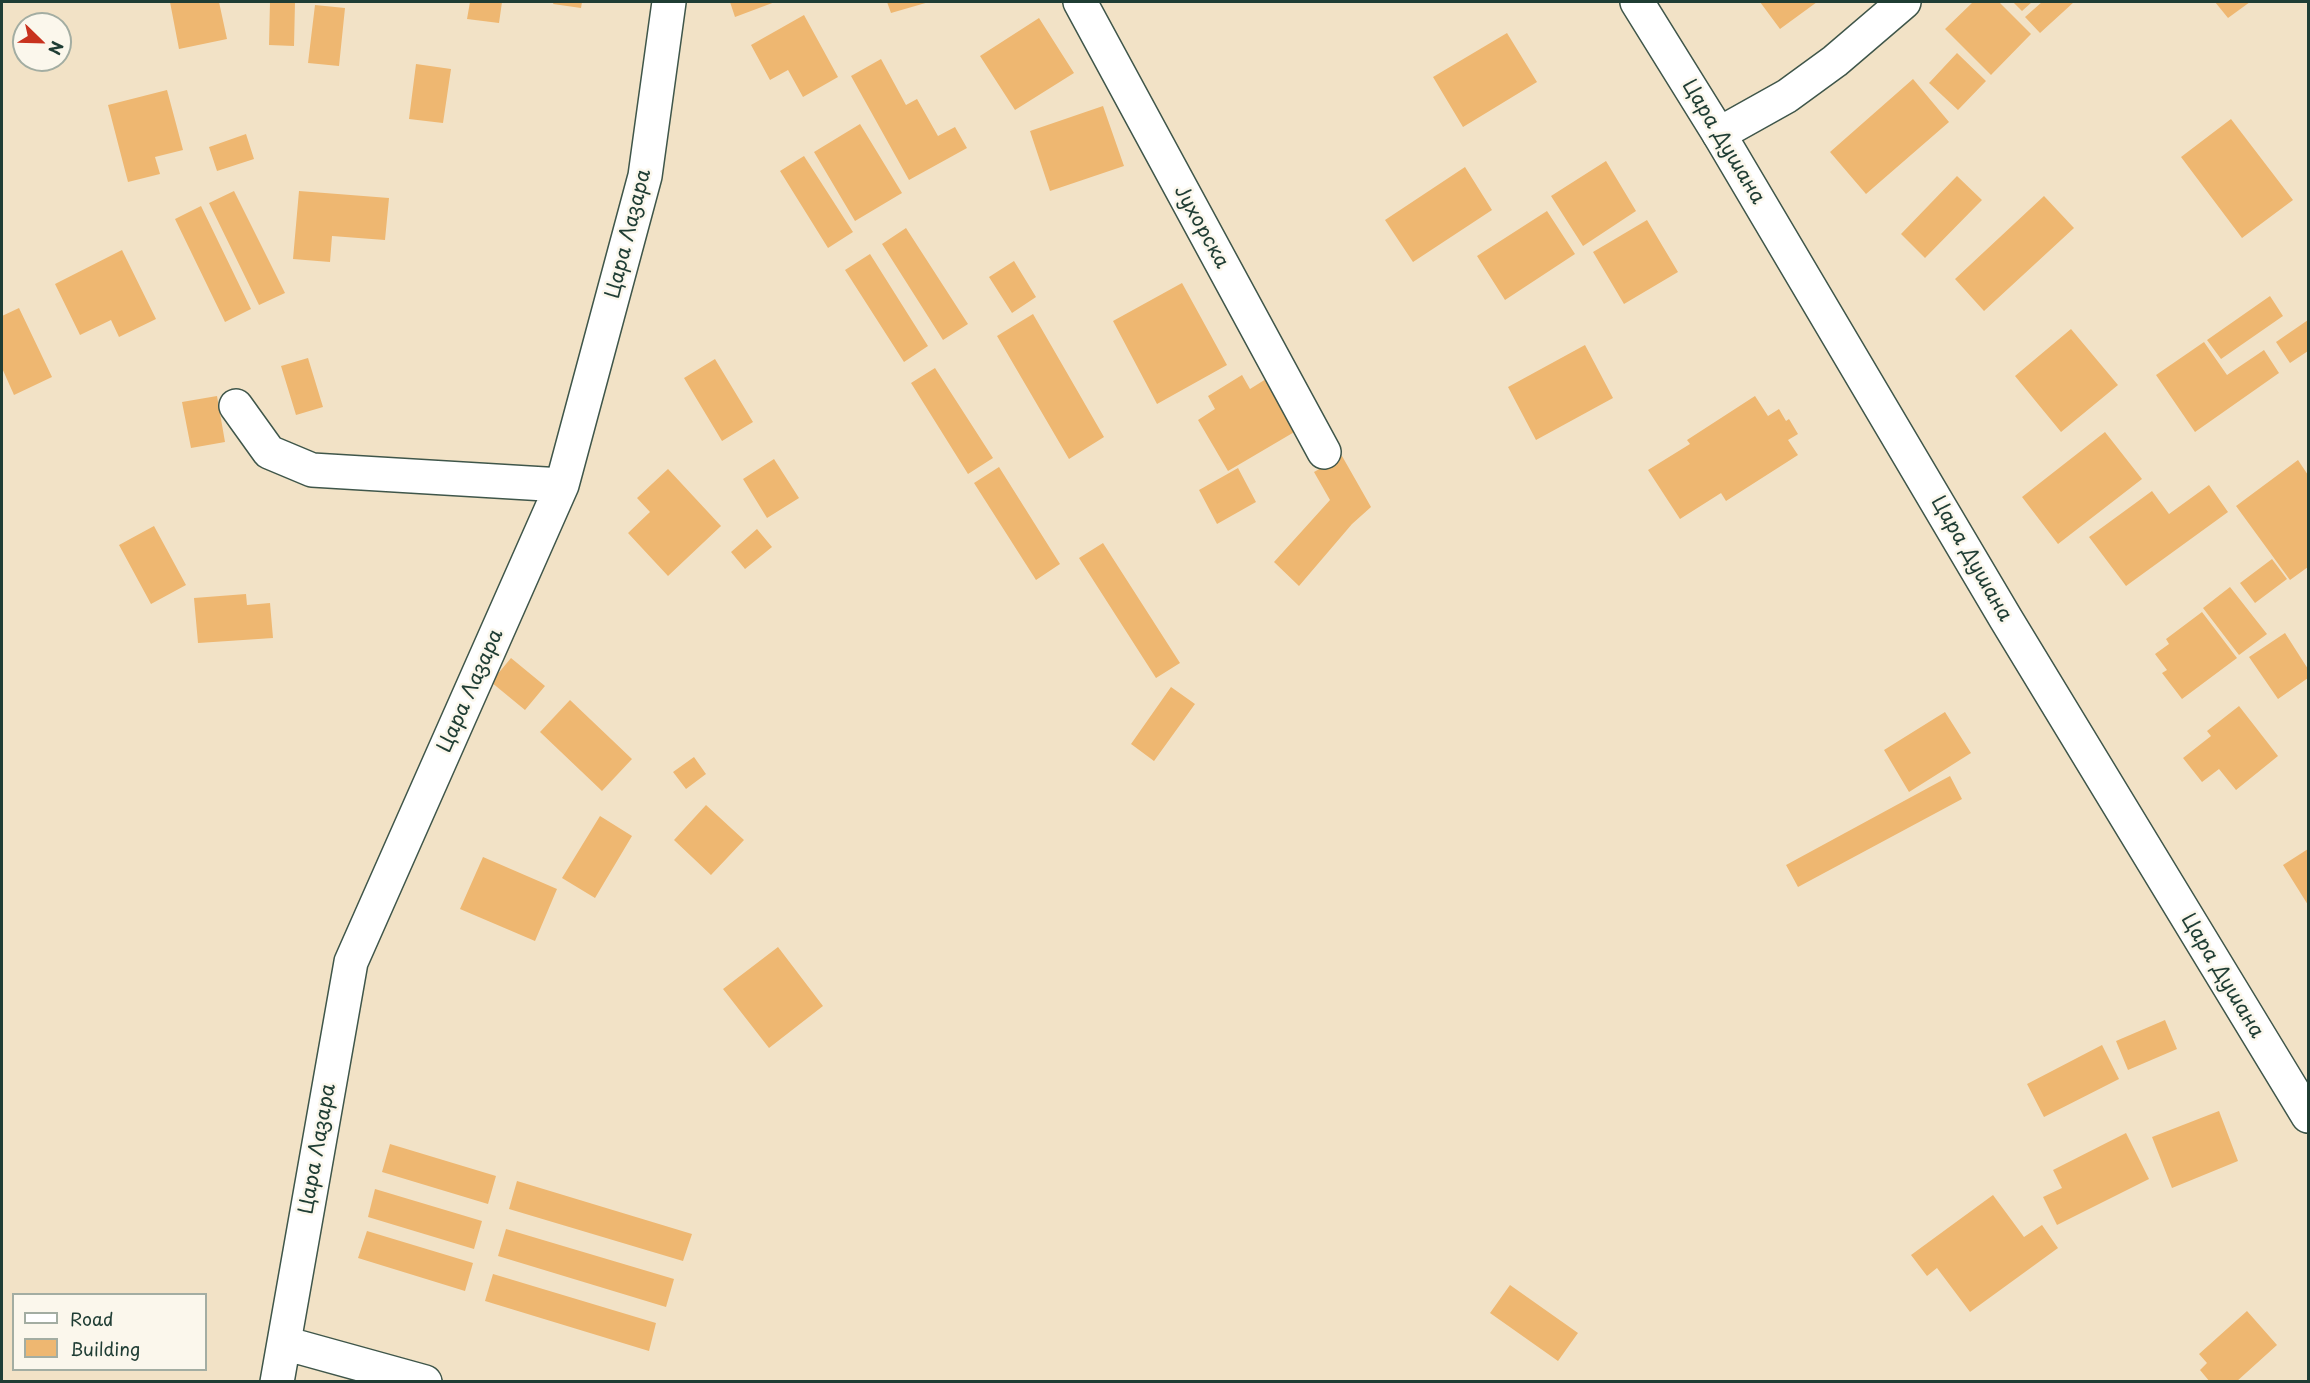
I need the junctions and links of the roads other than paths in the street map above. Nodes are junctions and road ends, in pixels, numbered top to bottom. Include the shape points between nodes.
1 (669, 2) edge
2 (1080, 2) edge
3 (1637, 2) edge
4 (1904, 2) edge
5 (1719, 134) junction
6 (236, 406) dead end
7 (1324, 452) dead end
8 (562, 485) junction
9 (2308, 1116) edge
10 (284, 1343) junction
11 (277, 1382) edge
12 (425, 1382) edge

1 - 8 street, Цара Лазара via 645,176
2 - 7 street, Јухорска
3 - 5 street, Цара Душана
4 - 5 street via 1787,96
5 - 9 street, Цара Душана via 2018,639
6 - 8 street via 269,452 312,470
8 - 10 street, Цара Лазара via 351,962
10 - 11 street, Цара Лазара
10 - 12 street

